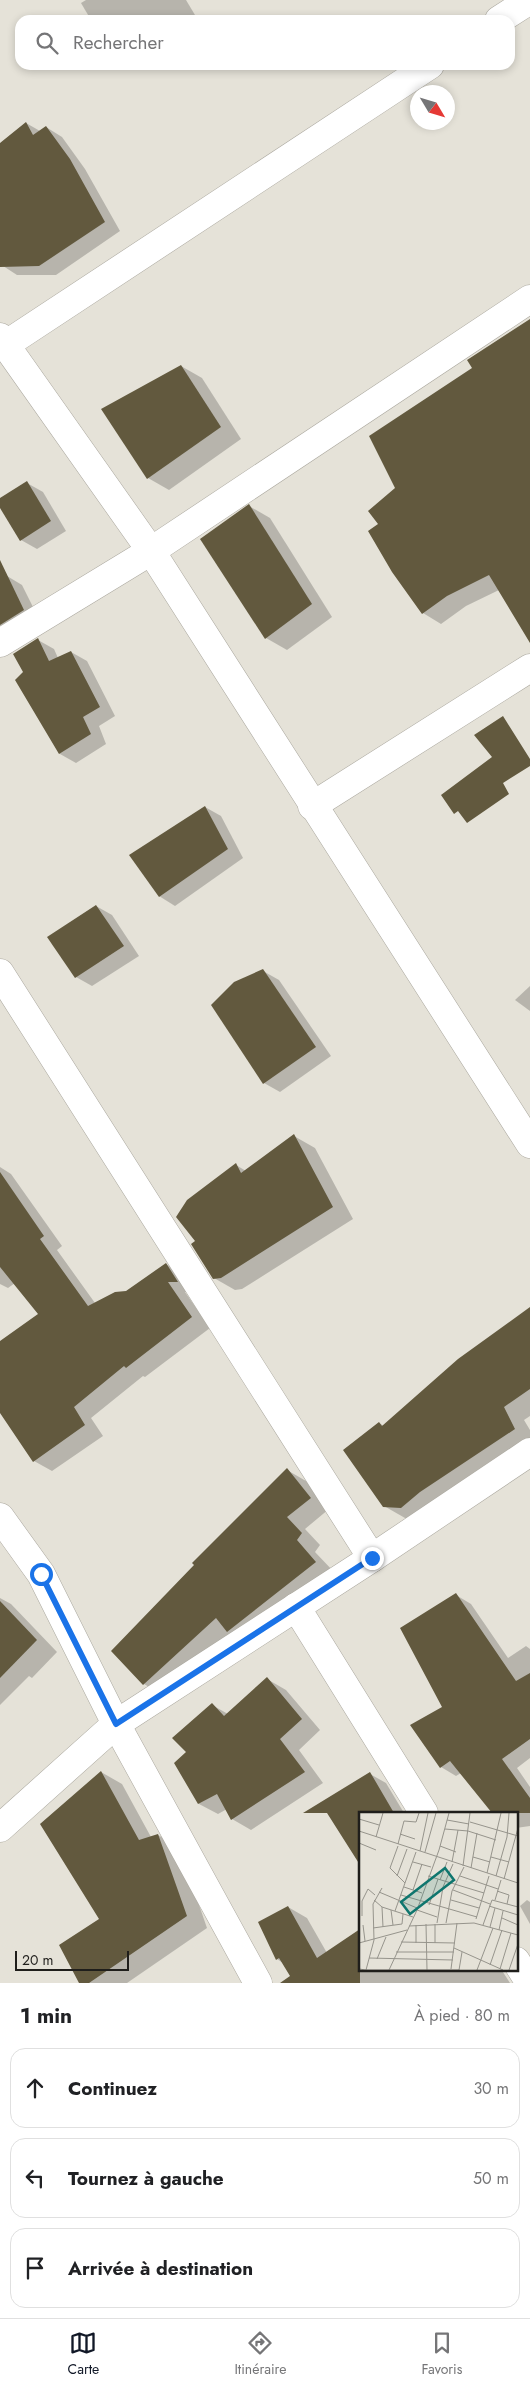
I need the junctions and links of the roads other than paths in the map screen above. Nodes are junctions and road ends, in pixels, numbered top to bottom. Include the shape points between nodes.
1 (530, 0) edge
2 (507, 15) edge
3 (422, 70) edge
4 (530, 299) edge
5 (3, 341) edge
6 (151, 551) junction
7 (0, 643) edge
8 (530, 668) edge
9 (312, 806) junction
10 (0, 973) edge
11 (530, 1144) edge
12 (530, 1452) edge
13 (0, 1517) edge
14 (372, 1558) junction
15 (296, 1607) junction
16 (116, 1724) junction
17 (423, 1812) edge
18 (0, 1828) edge
19 (518, 1964) edge
20 (258, 1983) edge
21 (530, 1983) edge

1 - 2 street
3 - 5 street
4 - 6 street
5 - 6 street
6 - 7 street
6 - 9 street
8 - 9 street
9 - 11 street
10 - 14 street
12 - 14 street
13 - 16 street via 41,1574
14 - 15 street
15 - 16 street
15 - 17 street
16 - 18 street
16 - 20 street
19 - 21 street

